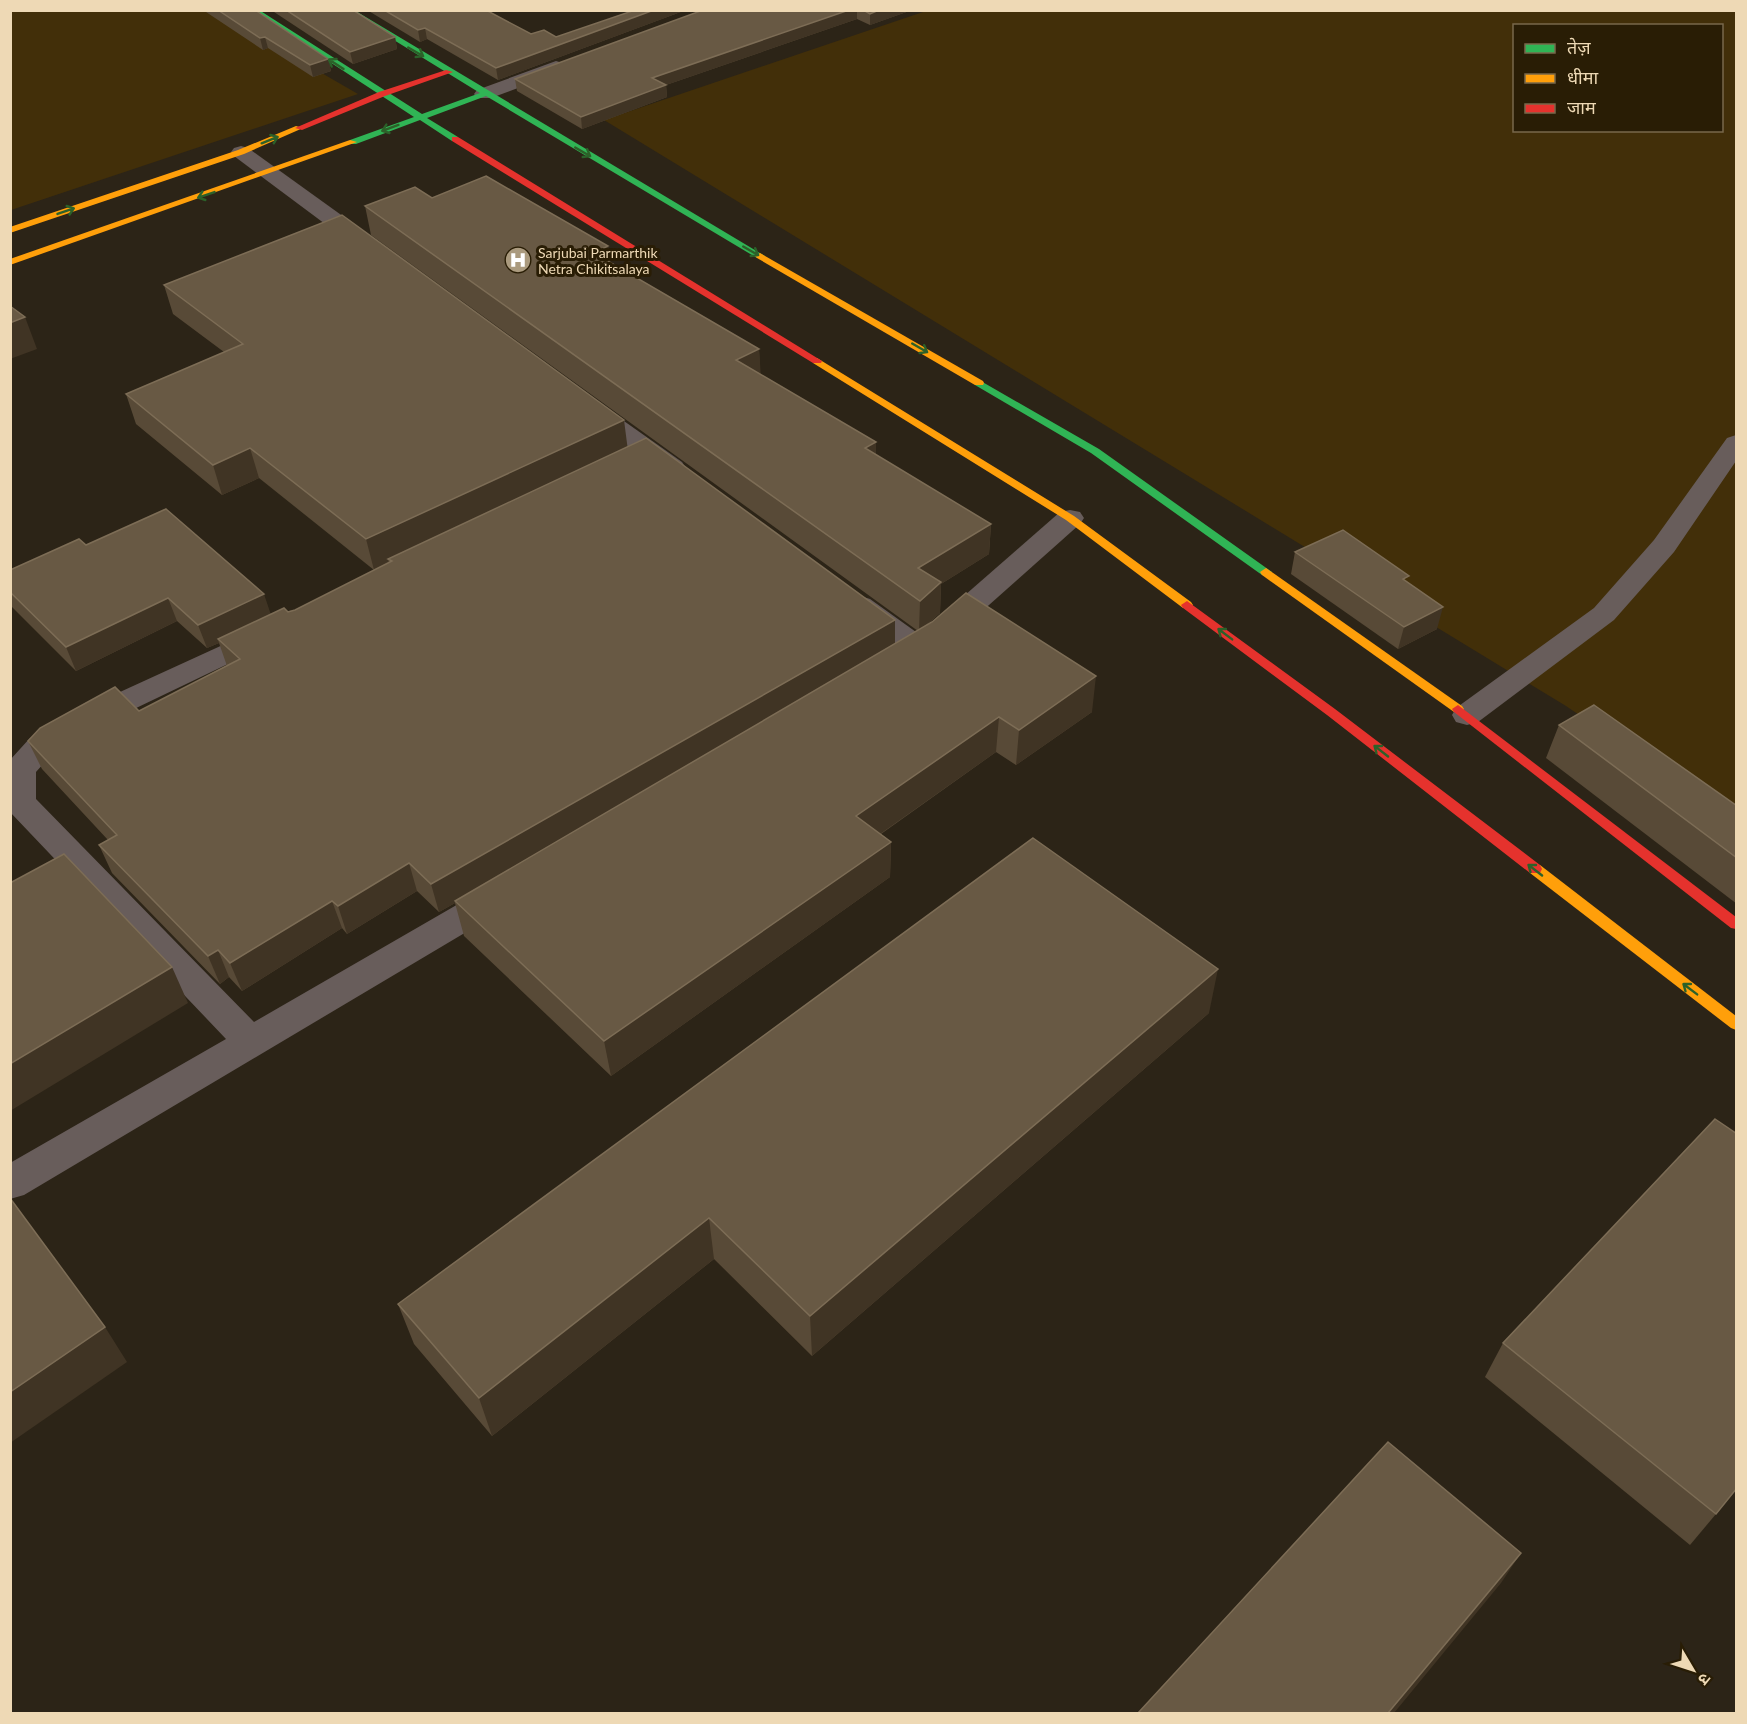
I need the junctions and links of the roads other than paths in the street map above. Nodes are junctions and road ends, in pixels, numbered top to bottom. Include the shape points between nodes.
1 (253, 10) edge
2 (348, 10) edge
3 (572, 62) edge
4 (449, 72) junction
5 (382, 94) junction
6 (484, 94) junction
7 (421, 117) junction
8 (241, 152) junction
9 (269, 173) junction
10 (10, 230) edge
11 (384, 257) edge
12 (10, 262) edge
13 (565, 389) edge
14 (1737, 442) edge
15 (651, 452) junction
16 (619, 468) edge
17 (689, 480) edge
18 (1070, 518) junction
19 (843, 593) edge
20 (288, 624) edge
21 (920, 649) junction
22 (890, 667) edge
23 (1467, 715) junction
24 (519, 885) edge
25 (1737, 924) edge
26 (1737, 1024) edge
27 (251, 1042) junction
28 (10, 1183) edge

5 -> 1 main road
2 -> 4 main road
3 - 6 street
4 - 5 main road
4 - 6 main road
5 - 7 main road
8 -> 5 main road
6 - 7 main road
6 -> 23 main road via 1095,450
7 -> 9 main road
7 - 18 main road
8 - 9 street
10 -> 8 main road
9 - 11 street
9 -> 12 main road
13 - 15 street
14 - 23 street via 1665,546 1604,615
15 - 16 street
15 - 17 street
18 - 21 street
26 -> 18 main road via 1331,712
19 - 21 street
20 - 27 street via 96,715 41,746 20,769 20,802
21 - 22 street
23 - 25 main road
24 - 27 street
27 - 28 street

